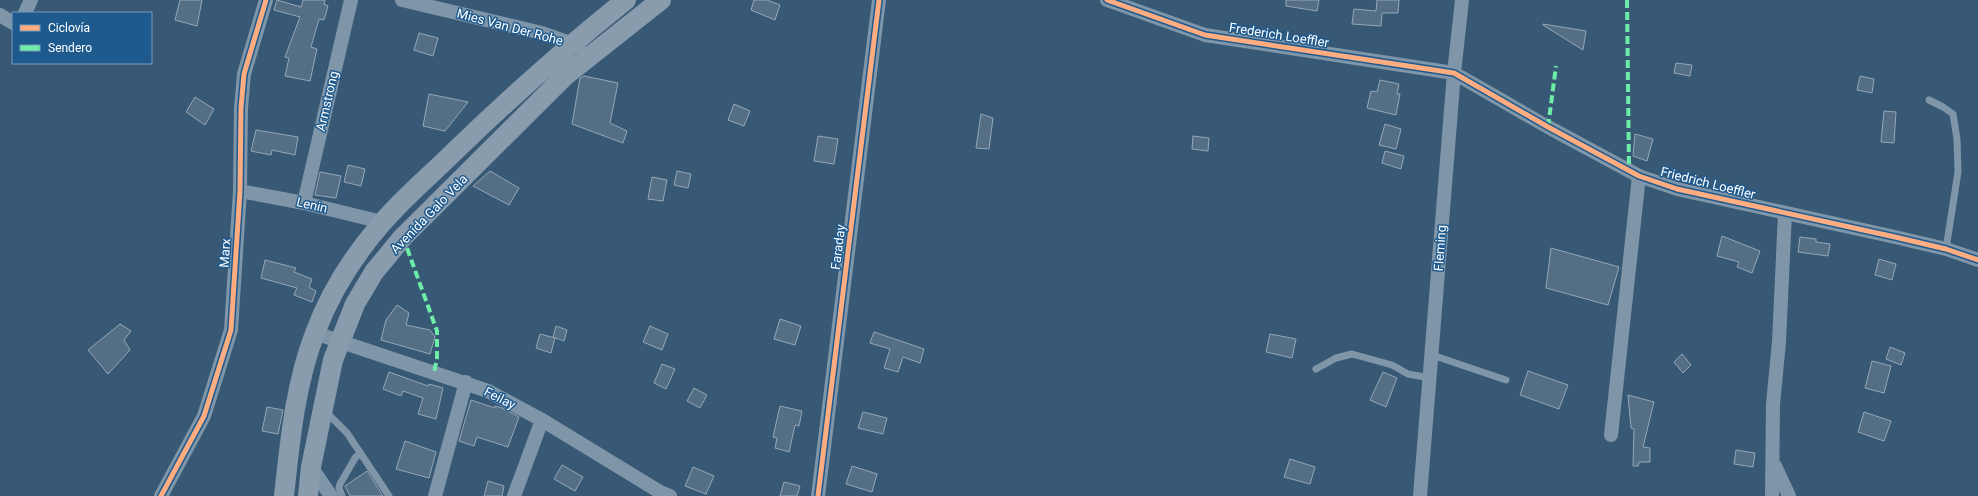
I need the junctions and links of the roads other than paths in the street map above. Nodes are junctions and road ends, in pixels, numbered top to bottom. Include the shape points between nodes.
1 (31, 0) edge
2 (266, 0) edge
3 (351, 0) edge
4 (402, 0) edge
5 (626, 0) edge
6 (661, 0) edge
7 (879, 0) edge
8 (1107, 0) edge
9 (1462, 0) edge
10 (25, 12) edge
11 (0, 15) edge
12 (12, 22) edge
13 (572, 43) junction
14 (594, 53) junction
15 (1454, 73) junction
16 (1929, 100) dead end
17 (1640, 176) junction
18 (240, 191) junction
19 (304, 203) junction
20 (1785, 214) junction
21 (382, 222) junction
22 (1946, 249) junction
23 (1978, 260) edge
24 (315, 333) junction
25 (339, 341) junction
26 (1432, 354) junction
27 (1316, 369) dead end
28 (1430, 378) junction
29 (1506, 380) dead end
30 (466, 382) junction
31 (322, 409) junction
32 (542, 420) junction
33 (1611, 435) dead end
34 (360, 453) junction
35 (1774, 464) junction
36 (312, 467) junction
37 (161, 496) edge
38 (284, 496) edge
39 (308, 496) edge
40 (331, 496) edge
41 (342, 496) edge
42 (389, 496) edge
43 (435, 496) edge
44 (514, 496) edge
45 (670, 496) edge
46 (818, 496) edge
47 (1420, 496) edge
48 (1772, 496) edge
49 (1789, 496) edge

1 - 10 street
2 - 18 street, Marx via 244,74
3 - 19 street, Armstrong
4 - 13 street, Mies Van Der Rohe via 542,33
5 - 13 main road, Avenida Galo Vela
6 - 14 main road, Avenida Galo Vela
7 - 46 street, Faraday
8 - 15 street, Frederich Loeffler via 1205,35
9 - 15 street, Fleming
11 - 12 street
13 - 14 street, Mies Van Der Rohe
13 - 21 main road, Avenida Galo Vela via 509,99
14 - 25 main road, Avenida Galo Vela via 565,76 403,237 374,272 355,304
15 - 17 street, Friedrich Loeffler via 1548,128
15 - 26 street, Fleming
16 - 22 lane via 1952,114 1957,140 1958,172
17 - 20 street, Friedrich Loeffler via 1677,189
17 - 33 street
18 - 19 street, Lenin
18 - 37 street, Marx via 231,330 204,416
19 - 21 street, Lenin
20 - 22 street, Friedrich Loeffler
20 - 35 street via 1779,342 1773,404
21 - 24 main road, Avenida Galo Vela via 341,280
22 - 23 street, Friedrich Loeffler
24 - 25 street, Feilay
24 - 38 main road, Avenida Galo Vela via 303,368 294,408
25 - 30 street, Feilay
25 - 31 main road, Avenida Galo Vela
26 - 28 street, Fleming
26 - 29 lane
27 - 28 lane via 1336,358 1352,354 1392,365 1408,374
28 - 47 street, Fleming
30 - 32 street, Feilay
30 - 43 street
31 - 34 lane via 347,434
31 - 36 main road, Avenida Galo Vela
32 - 44 street
32 - 45 street, Feilay
34 - 41 lane via 340,484
34 - 42 lane
35 - 48 street
35 - 49 street
36 - 39 main road, Avenida Galo Vela
36 - 40 street

